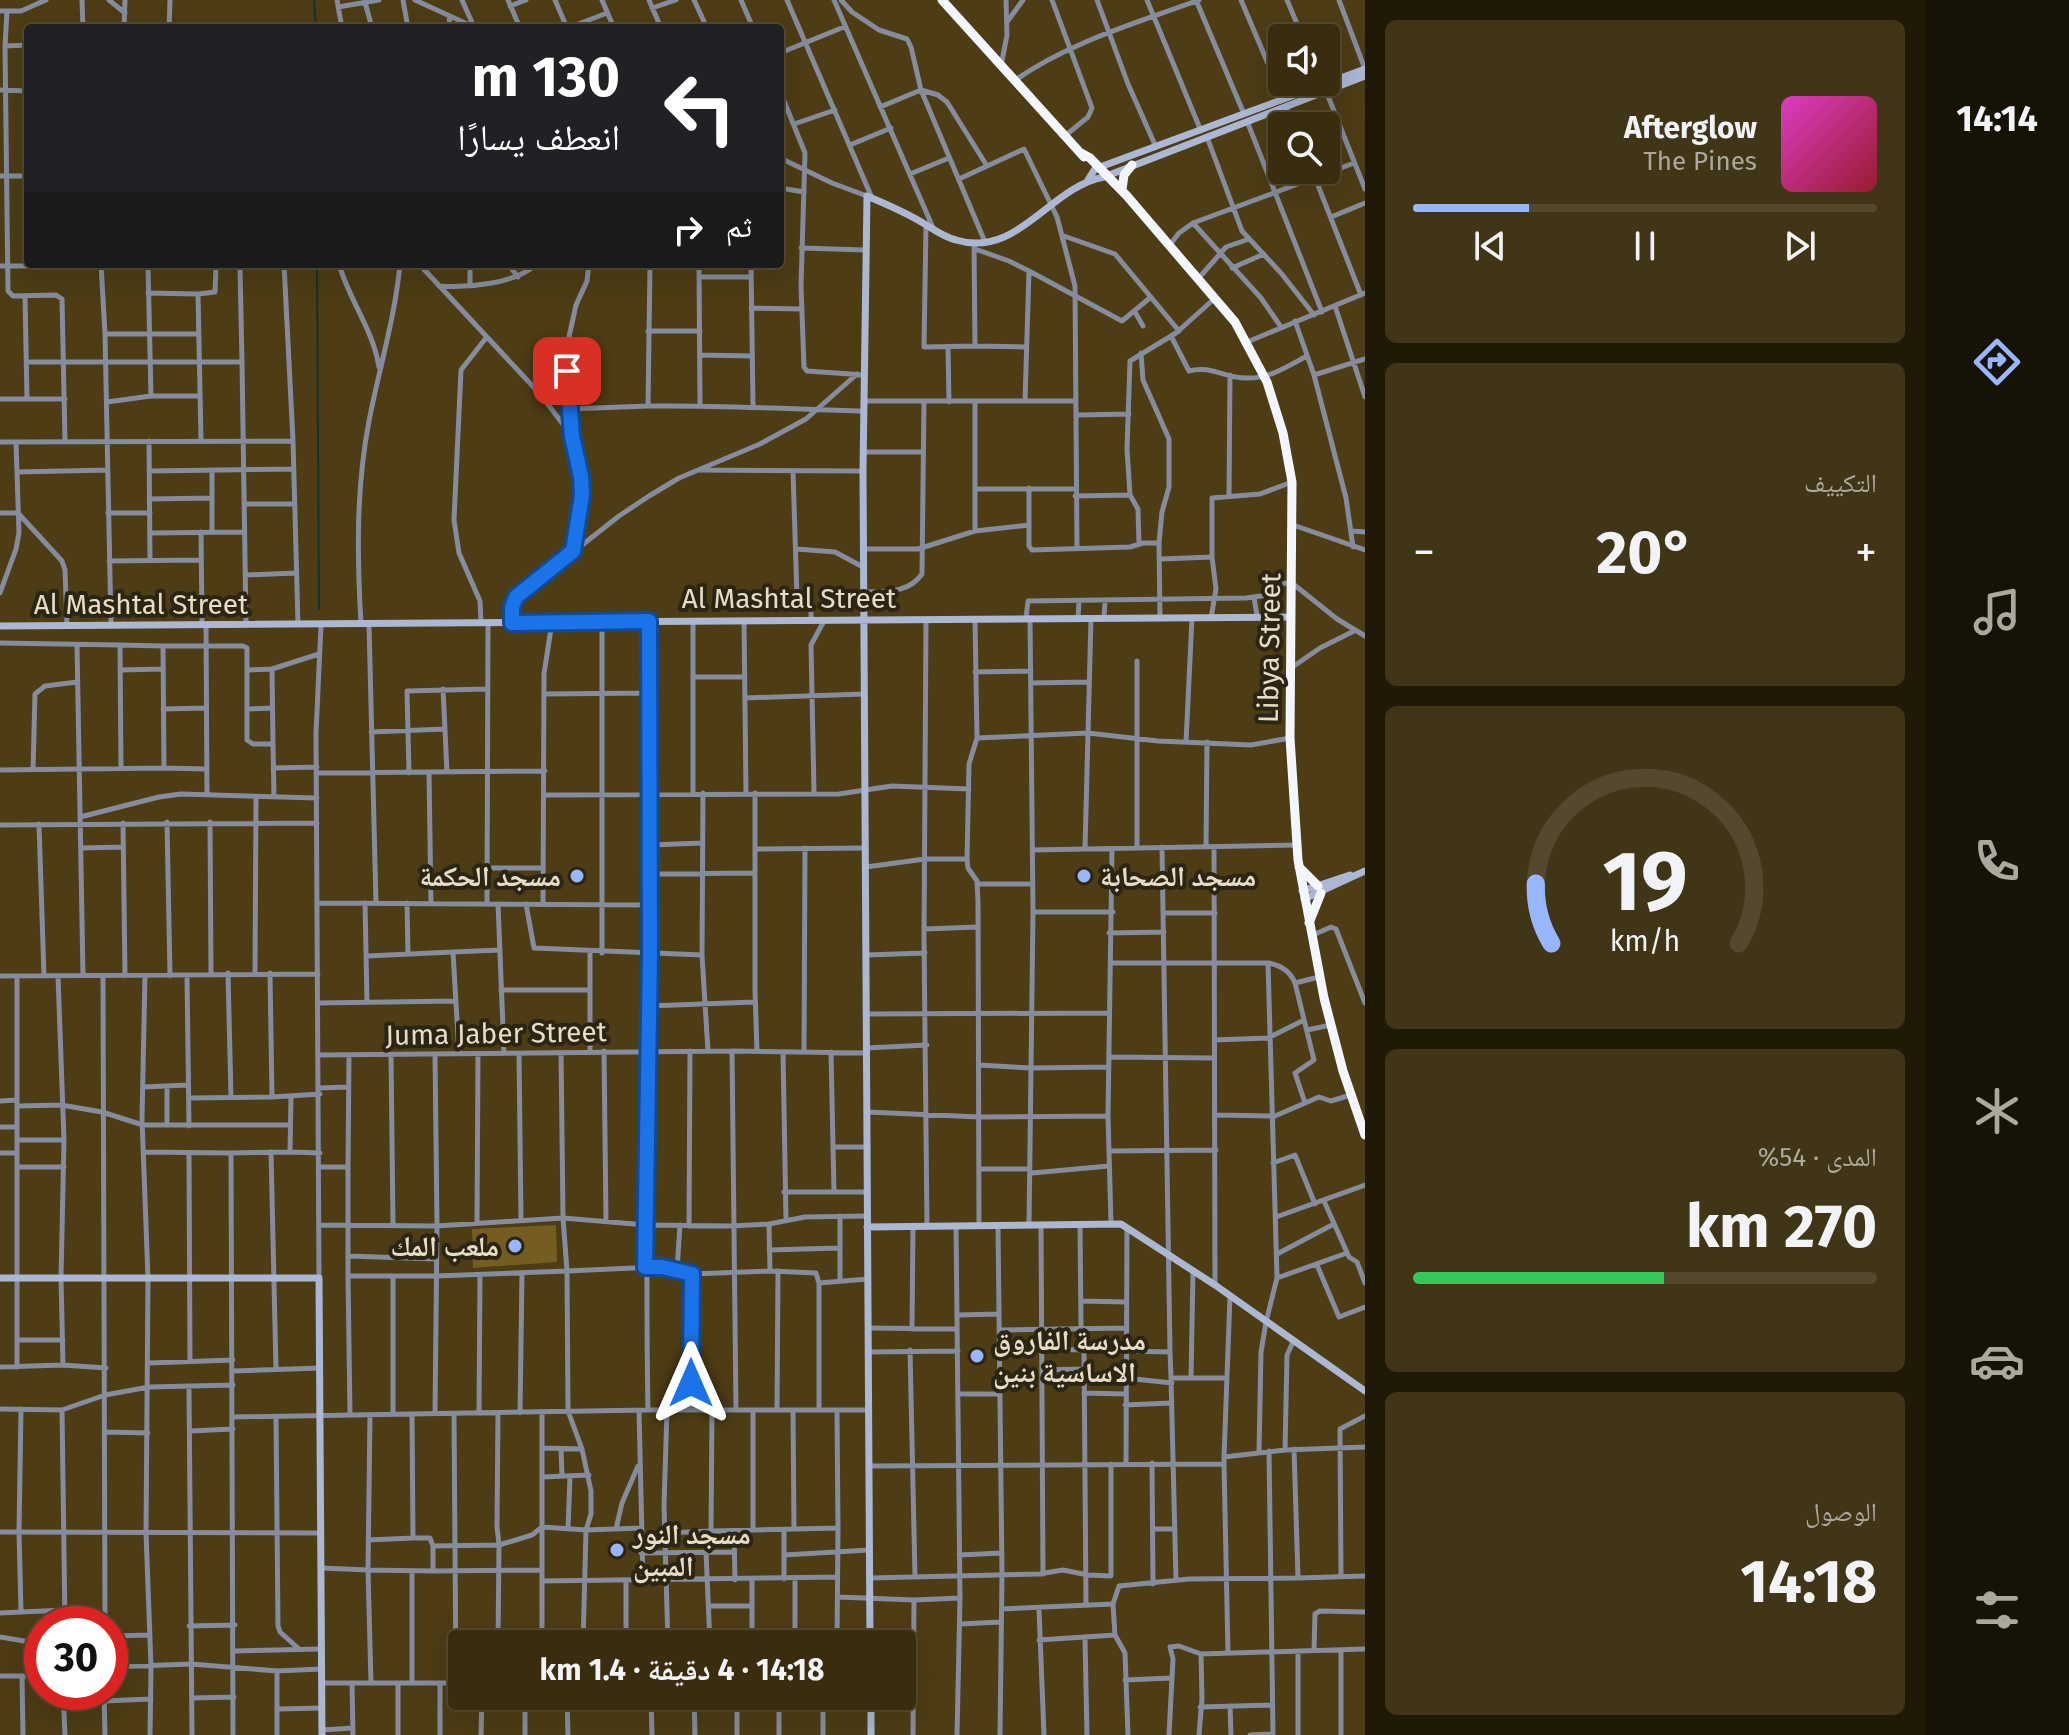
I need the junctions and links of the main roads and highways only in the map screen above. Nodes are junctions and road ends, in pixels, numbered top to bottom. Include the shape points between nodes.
1 (942, 0) edge
2 (1132, 165) road end
3 (1102, 172) junction
4 (1122, 190) junction
5 (1131, 203) junction
6 (1299, 867) junction
7 (1309, 923) junction
8 (1365, 1135) edge

1 - 3 highway, Libya Street
2 - 4 highway
3 - 4 highway, Libya Street
3 - 5 highway, Libya Street
4 - 5 highway, Libya Street
5 - 6 highway, Libya Street via 1247,342 1283,433 1292,482 1290,738
6 - 7 highway, Libya Street
6 - 7 highway via 1319,889
7 - 8 highway, Libya Street via 1331,1025

